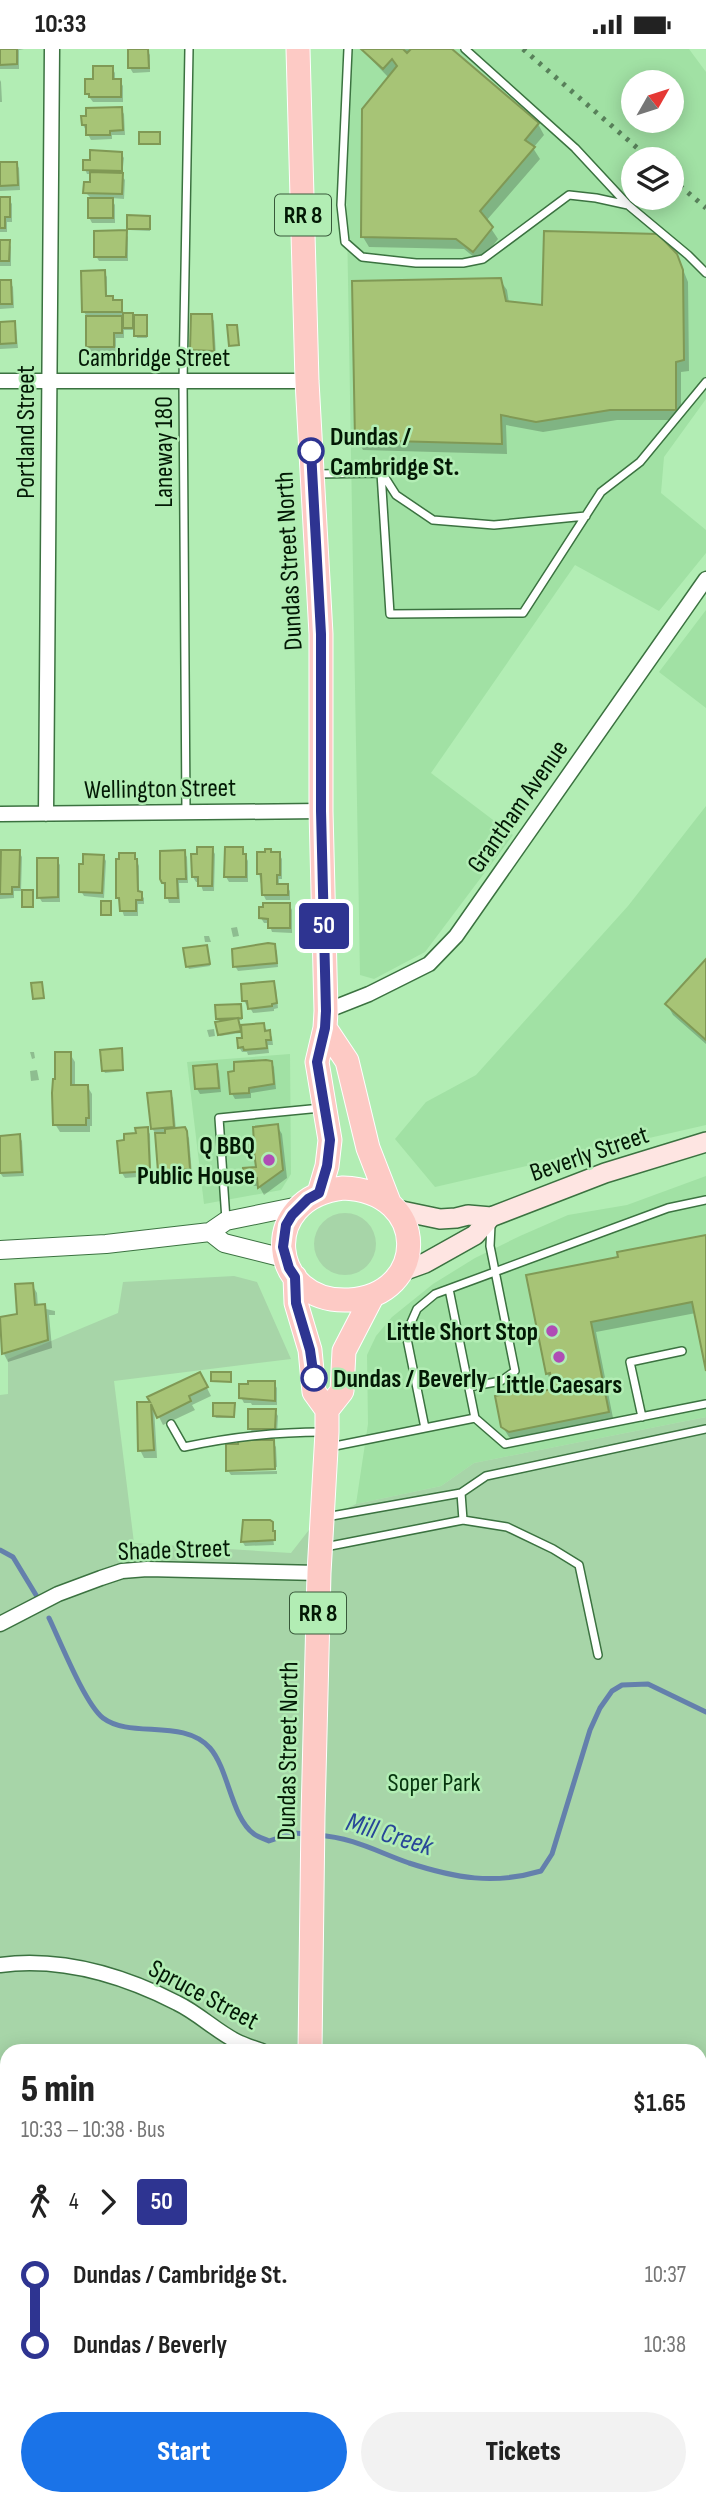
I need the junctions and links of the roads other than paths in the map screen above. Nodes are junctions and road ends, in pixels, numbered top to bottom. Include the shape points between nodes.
1 (51, 49) edge
2 (189, 49) edge
3 (298, 49) edge
4 (348, 49) edge
5 (465, 49) edge
6 (621, 197) edge
7 (621, 203) edge
8 (634, 210) edge
9 (706, 274) edge
10 (0, 381) edge
11 (50, 381) junction
12 (183, 381) junction
13 (307, 381) junction
14 (706, 382) edge
15 (381, 473) junction
16 (312, 474) junction
17 (586, 516) junction
18 (706, 579) edge
19 (321, 811) junction
20 (186, 813) junction
21 (0, 814) edge
22 (46, 814) junction
23 (326, 1020) junction
24 (325, 1108) junction
25 (706, 1142) edge
26 (319, 1193) junction
27 (706, 1200) edge
28 (299, 1206) junction
29 (393, 1206) junction
30 (491, 1217) junction
31 (226, 1221) junction
32 (210, 1232) junction
33 (0, 1250) edge
34 (290, 1268) junction
35 (400, 1272) junction
36 (495, 1272) junction
37 (449, 1289) junction
38 (373, 1295) junction
39 (682, 1352) dead end
40 (469, 1387) junction
41 (706, 1404) edge
42 (642, 1417) junction
43 (475, 1418) junction
44 (171, 1424) dead end
45 (425, 1428) junction
46 (706, 1429) edge
47 (327, 1430) junction
48 (461, 1493) junction
49 (322, 1517) junction
50 (463, 1520) junction
51 (321, 1548) junction
52 (319, 1573) junction
53 (0, 1624) edge
54 (598, 1655) dead end
55 (0, 1965) edge
56 (244, 2044) edge
57 (310, 2044) edge

1 - 11 street, Portland Street
2 - 12 lane, Laneway 180
3 - 13 main road, Dundas Street North / RR 8
4 - 7 lane via 341,205 345,241 362,257 416,263 483,259 569,195
5 - 6 lane via 575,148
8 - 9 lane
10 - 11 street, Cambridge Street
11 - 12 street, Cambridge Street
11 - 22 street, Portland Street
12 - 13 street, Cambridge Street
12 - 20 lane, Laneway 180
13 - 16 main road, Dundas Street North / RR 8
14 - 17 lane via 640,462 601,492
15 - 16 lane
15 - 17 lane via 396,495 433,520 494,525
15 - 17 lane via 390,614 523,613
16 - 19 main road, Dundas Street North / RR 8 via 321,634
18 - 23 street, Grantham Avenue via 456,936 429,964
19 - 20 street, Wellington Street
19 - 23 main road, Dundas Street North / RR 8
20 - 22 street, Wellington Street
21 - 22 street, Wellington Street
23 - 24 main road, Dundas Street North / RR 8 via 317,1062
23 - 29 main road via 347,1061 368,1148
24 - 26 main road, Dundas Street North / RR 8 via 330,1140
24 - 31 lane via 219,1118
25 - 30 main road, Beverly Street via 605,1173
26 - 28 main road
26 - 29 main road via 356,1188 379,1195
27 - 36 lane via 668,1208
28 - 31 street
28 - 34 main road via 286,1225 283,1247
29 - 30 main road, Beverly Street via 439,1219
29 - 35 main road via 409,1241
30 - 35 main road, Beverly Street via 475,1235
30 - 36 lane
31 - 32 street
32 - 33 street
32 - 34 street via 224,1243
34 - 38 main road via 303,1286 324,1297 349,1300
34 - 47 main road, Dundas Street North / RR 8 via 310,1350 314,1392
35 - 38 main road
36 - 37 lane
36 - 40 lane via 515,1371 500,1381
37 - 40 lane
37 - 45 lane via 417,1309 406,1334
38 - 47 main road, Dundas Street North / RR 8 via 344,1351 342,1391
39 - 42 lane via 630,1362
40 - 43 lane
41 - 42 lane
42 - 43 lane via 505,1444
43 - 45 lane
44 - 47 lane via 184,1447 221,1439
45 - 47 lane
46 - 48 lane via 486,1476
47 - 49 main road, Dundas Street North / RR 8
48 - 49 lane
48 - 50 lane
49 - 51 main road, Dundas Street North / RR 8
50 - 51 lane
50 - 54 lane via 507,1527 579,1565
51 - 52 main road, Dundas Street North / RR 8
52 - 53 street, Shade Street via 122,1571 58,1594
52 - 57 main road, Dundas Street North / RR 8
55 - 56 street, Spruce Street via 27,1961 109,1974 178,2003

